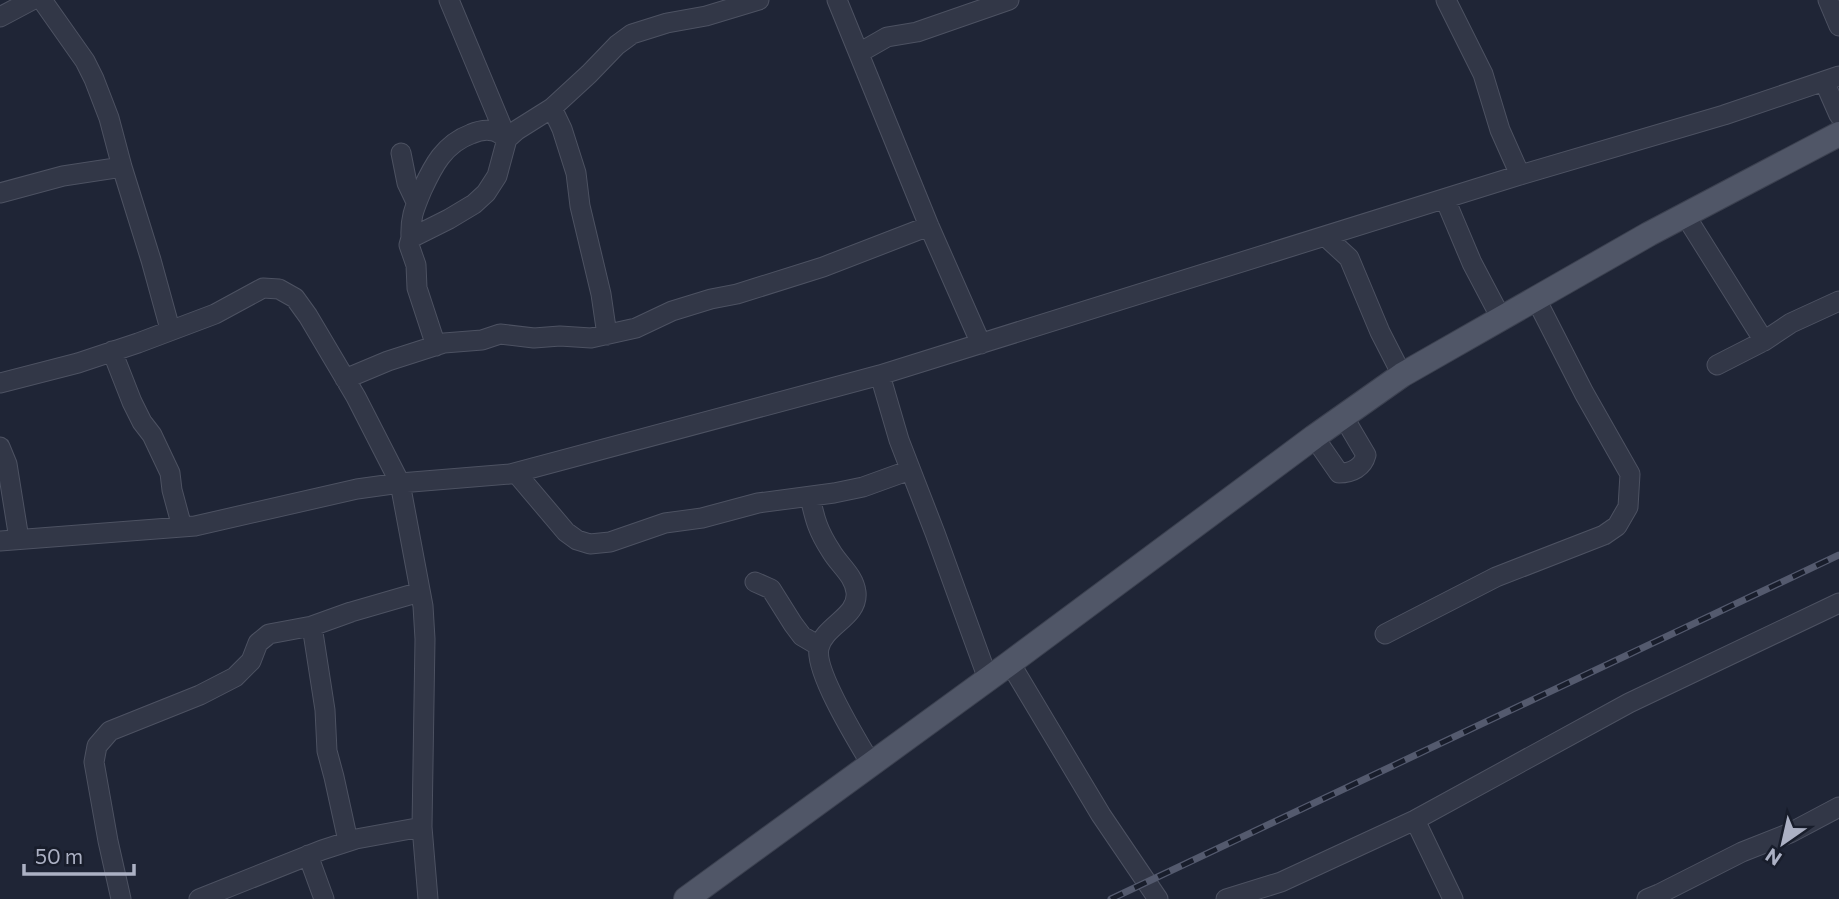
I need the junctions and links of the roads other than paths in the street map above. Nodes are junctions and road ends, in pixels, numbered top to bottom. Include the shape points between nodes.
1 (32, 0) edge
2 (43, 0) edge
3 (449, 0) edge
4 (759, 0) edge
5 (837, 0) edge
6 (1009, 0) edge
7 (1828, 0) edge
8 (1452, 1) edge
9 (0, 17) edge
10 (1839, 26) edge
11 (859, 53) junction
12 (1832, 79) edge
13 (552, 108) junction
14 (1838, 133) edge
15 (507, 139) junction
16 (401, 153) dead end
17 (122, 167) junction
18 (1520, 175) junction
19 (0, 193) edge
20 (1444, 199) junction
21 (416, 202) junction
22 (1685, 215) junction
23 (929, 226) junction
24 (1325, 236) junction
25 (411, 238) junction
26 (1536, 299) junction
27 (1839, 301) edge
28 (1502, 318) junction
29 (170, 329) junction
30 (607, 335) junction
31 (1764, 341) junction
32 (982, 344) junction
33 (436, 346) junction
34 (113, 351) junction
35 (1717, 365) dead end
36 (880, 375) junction
37 (1402, 375) junction
38 (345, 379) junction
39 (0, 383) edge
40 (1343, 416) junction
41 (1314, 437) junction
42 (0, 447) edge
43 (910, 470) junction
44 (516, 473) junction
45 (400, 483) junction
46 (810, 496) junction
47 (182, 527) junction
48 (10, 540) edge
49 (755, 582) dead end
50 (420, 592) junction
51 (1839, 603) edge
52 (312, 625) junction
53 (1385, 634) dead end
54 (819, 646) junction
55 (1010, 663) junction
56 (988, 679) junction
57 (871, 764) junction
58 (1839, 807) edge
59 (1415, 820) junction
60 (422, 827) junction
61 (348, 841) junction
62 (308, 855) junction
63 (204, 898) edge
64 (121, 899) edge
65 (324, 899) edge
66 (428, 899) edge
67 (686, 899) edge
68 (1158, 899) edge
69 (1226, 899) edge
70 (1452, 899) edge
71 (1647, 899) edge

1 - 9 street
2 - 17 street via 94,79
3 - 15 street
4 - 13 street via 632,34
5 - 11 street
6 - 11 street via 917,33 887,37
7 - 10 street
8 - 18 street
11 - 23 street
12 - 14 street
12 - 18 street
13 - 15 street
13 - 30 street via 576,173
14 - 22 main road
15 - 21 street via 482,130 452,144 438,157
15 - 25 street via 497,176 486,193
16 - 21 street
17 - 19 street
17 - 29 street
18 - 20 street
20 - 24 street
20 - 28 street
21 - 25 street
22 - 26 main road
22 - 31 street
23 - 30 street via 823,267
23 - 32 street
24 - 32 street
24 - 37 street via 1349,258
25 - 33 street via 417,288
26 - 28 main road
26 - 53 street via 1630,474 1628,507 1617,526 1604,535 1496,577
27 - 31 street
28 - 37 main road
29 - 34 street
29 - 38 street via 215,313 263,288 279,289 295,298
30 - 33 street via 534,338 500,334
31 - 35 street
32 - 36 street
33 - 38 street
34 - 39 street
34 - 47 street via 132,402 170,473
36 - 43 street
36 - 44 street
37 - 40 main road
38 - 45 street
40 - 41 main road
40 - 41 street via 1366,454 1364,463 1349,473 1339,473
41 - 55 main road
42 - 48 street via 7,464
43 - 46 street via 863,487
43 - 56 street
44 - 45 street
44 - 46 street via 566,532 590,544 665,523
45 - 47 street
45 - 50 street
46 - 54 street via 821,536 853,580 856,592 851,610
47 - 48 street
49 - 54 street via 771,589 802,636
50 - 52 street
50 - 60 street via 425,639
51 - 59 street via 1629,703
52 - 61 street via 327,751
52 - 64 street via 269,634 235,677 110,732 97,746 94,762
54 - 57 street via 825,677
55 - 56 main road
55 - 68 street via 1101,815
56 - 57 main road
57 - 67 main road
58 - 71 street
59 - 69 street via 1281,882
59 - 70 street
60 - 61 street
60 - 66 street
61 - 62 street
62 - 63 street
62 - 65 street

